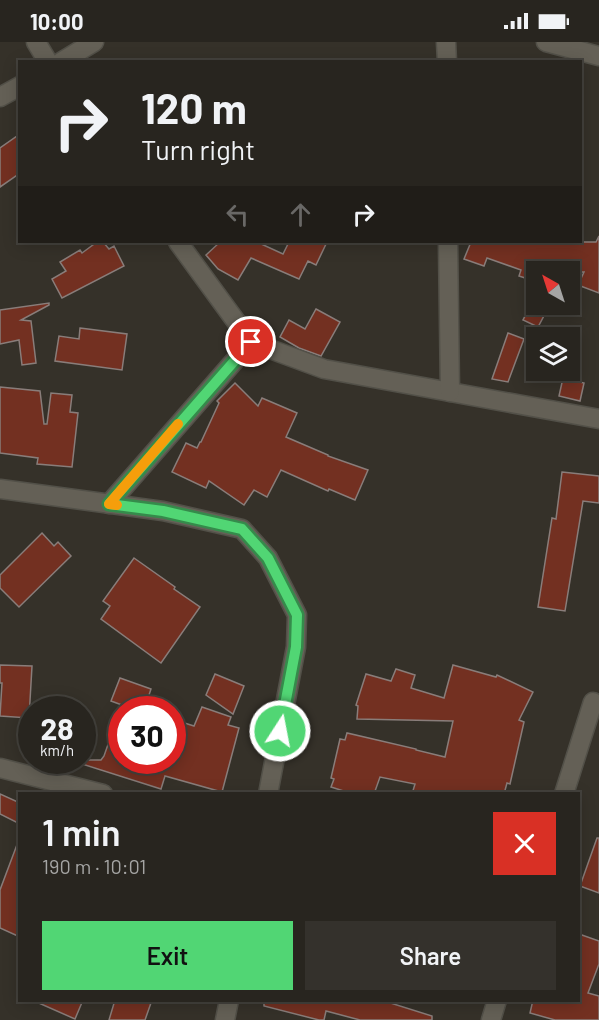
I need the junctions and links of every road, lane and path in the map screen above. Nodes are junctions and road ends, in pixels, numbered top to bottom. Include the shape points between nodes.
1 (36, 42) edge
2 (94, 42) edge
3 (446, 42) edge
4 (546, 42) edge
5 (599, 56) edge
6 (47, 60) edge
7 (64, 60) edge
8 (447, 60) edge
9 (18, 87) edge
10 (0, 97) edge
11 (179, 243) edge
12 (448, 243) edge
13 (251, 342) junction
14 (450, 392) junction
15 (599, 419) edge
16 (0, 489) edge
17 (109, 504) junction
18 (593, 702) dead end
19 (0, 768) edge
20 (95, 792) edge
21 (268, 792) edge
22 (565, 792) edge
23 (229, 1002) edge
24 (496, 1002) edge
25 (225, 1020) edge
26 (491, 1020) edge

1 - 6 street
2 - 7 street
3 - 8 street
4 - 5 street
9 - 10 street
11 - 13 street
12 - 14 street
13 - 14 street via 324,369
13 - 17 street
14 - 15 street
16 - 17 street
17 - 21 street via 163,511 242,529 268,558 297,615 296,647
18 - 22 street
19 - 20 street
23 - 25 street
24 - 26 street

